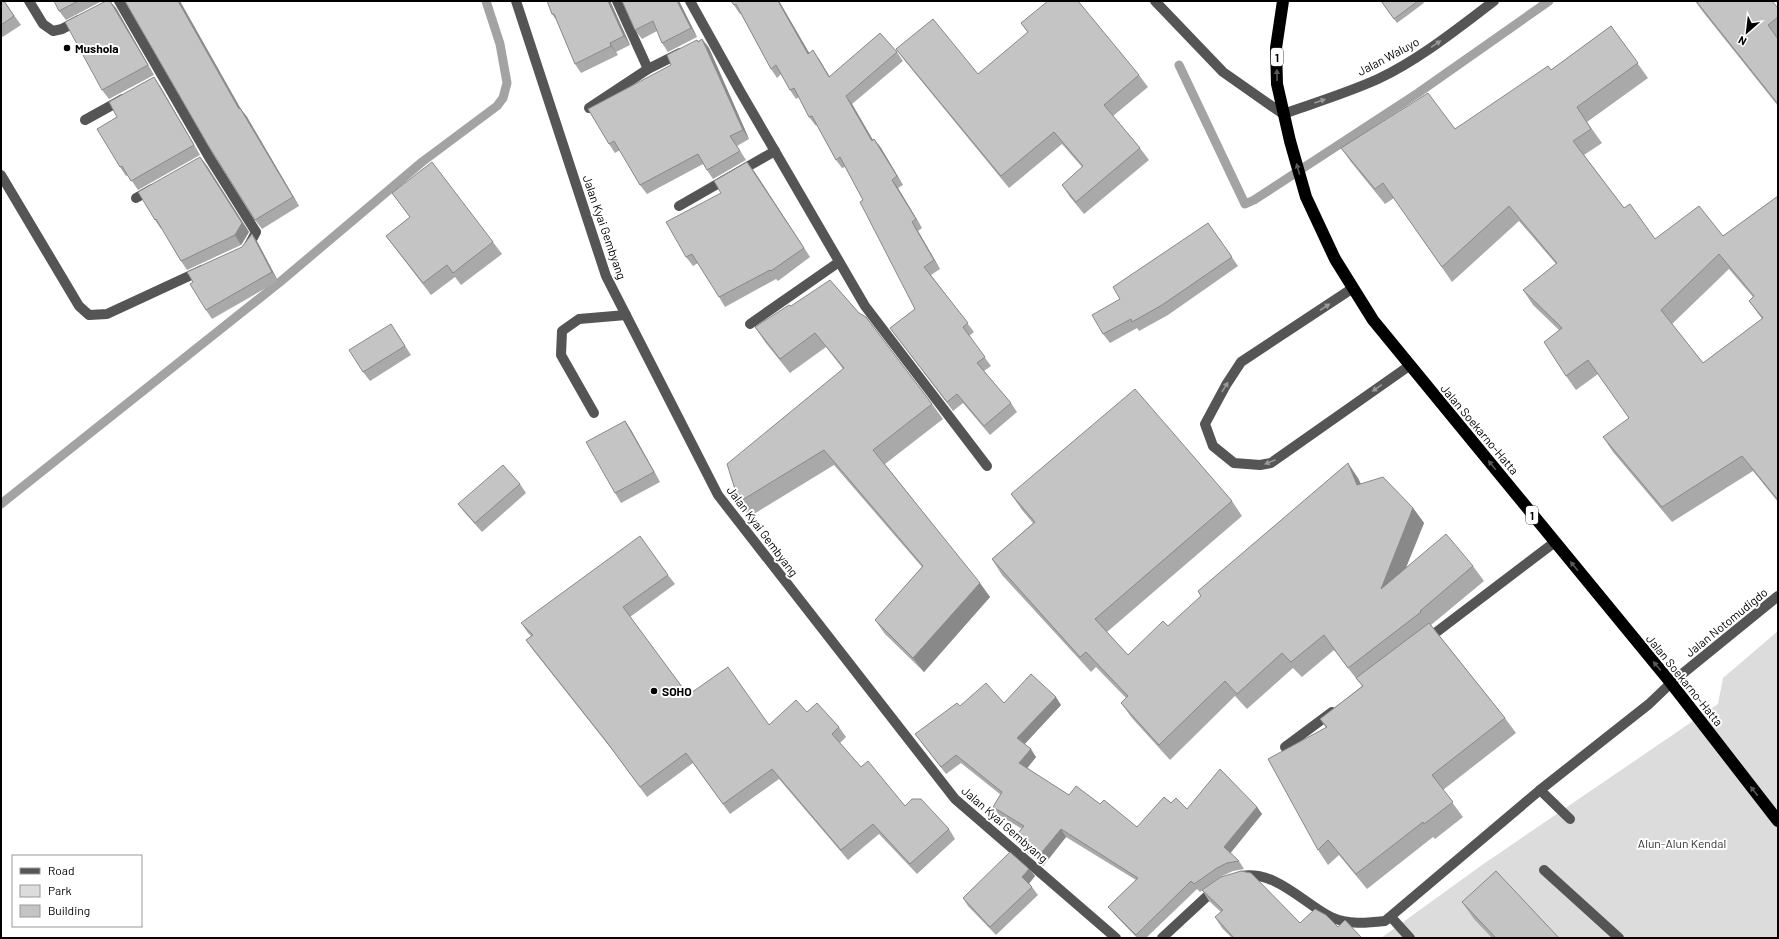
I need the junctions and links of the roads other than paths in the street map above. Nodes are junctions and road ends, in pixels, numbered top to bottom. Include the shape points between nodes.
1 (28, 1) edge
2 (119, 1) edge
3 (516, 1) edge
4 (617, 1) edge
5 (690, 1) edge
6 (1155, 1) edge
7 (1283, 1) edge
8 (1494, 1) edge
9 (89, 15) edge
10 (690, 48) edge
11 (648, 69) junction
12 (130, 95) edge
13 (588, 108) edge
14 (1283, 114) junction
15 (85, 120) dead end
16 (774, 151) junction
17 (1, 175) edge
18 (163, 183) edge
19 (136, 198) dead end
20 (680, 206) dead end
21 (238, 254) edge
22 (839, 262) junction
23 (211, 266) edge
24 (1353, 288) junction
25 (626, 315) junction
26 (750, 324) dead end
27 (1409, 366) junction
28 (594, 413) dead end
29 (986, 466) dead end
30 (1555, 542) junction
31 (1778, 596) edge
32 (1417, 647) edge
33 (1671, 683) junction
34 (1342, 704) edge
35 (1285, 747) dead end
36 (1540, 790) junction
37 (1570, 819) dead end
38 (1778, 821) edge
39 (1544, 870) dead end
40 (1391, 917) junction
41 (1116, 938) edge
42 (1162, 938) edge
43 (1410, 938) edge
44 (1619, 938) edge

1 - 9 street via 43,24 53,31
2 - 21 street via 206,159 256,232 250,245
3 - 25 street, Jalan Kyai Gembyang via 606,276
4 - 11 street
5 - 16 street via 707,40
6 - 14 street via 1223,72
14 -> 7 highway, Jalan Soekarno-Hatta / 1 via 1277,84 1276,48
14 -> 8 street, Jalan Waluyo via 1378,79 1435,46
10 - 11 street
11 - 13 street
12 - 15 street
24 -> 14 highway, Jalan Soekarno-Hatta / 1 via 1335,260 1306,197
16 - 20 street
16 - 22 street
17 - 23 street via 79,306 89,315 107,314
18 - 19 street
22 - 26 street
22 - 29 street via 865,306
24 - 27 highway, Jalan Soekarno-Hatta / 1 via 1373,320
27 -> 24 street via 1271,463 1234,464 1213,446 1205,424 1241,362
25 - 28 street via 579,319 562,331 561,356
25 - 41 street, Jalan Kyai Gembyang via 718,495 955,799
30 -> 27 highway, Jalan Soekarno-Hatta / 1
30 - 32 street
33 -> 30 highway, Jalan Soekarno-Hatta / 1
31 - 33 street, Jalan Notomudigdo
33 - 36 street, Jalan Notomudigdo via 1649,704
38 -> 33 highway, Jalan Soekarno-Hatta / 1
34 - 35 street
36 - 37 street
36 - 40 street, Jalan Notomudigdo
39 - 44 street
40 - 42 street via 1385,921 1360,924 1332,917 1282,885 1248,875 1234,878 1213,890
40 - 43 street

